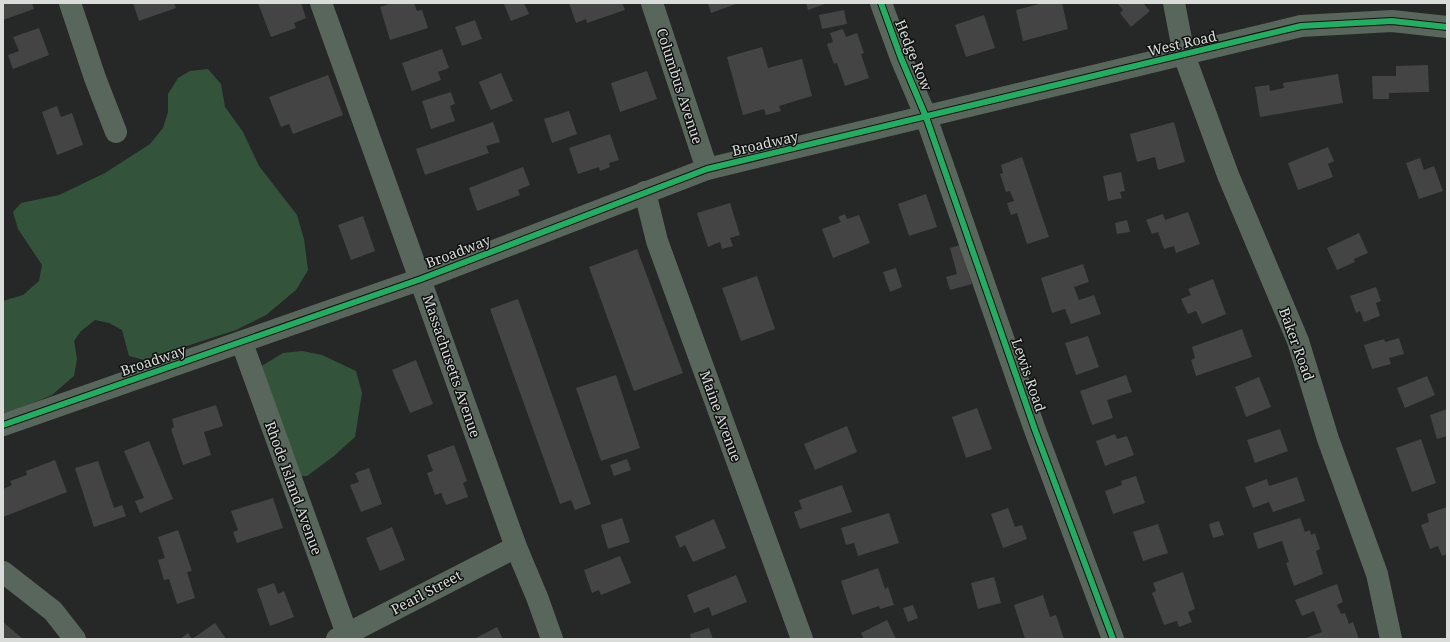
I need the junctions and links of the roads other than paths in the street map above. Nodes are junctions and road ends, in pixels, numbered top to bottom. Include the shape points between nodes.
1 (70, 3) edge
2 (321, 3) edge
3 (652, 3) edge
4 (881, 3) edge
5 (1174, 3) edge
6 (1447, 28) edge
7 (1184, 55) junction
8 (926, 116) junction
9 (116, 132) dead end
10 (707, 169) junction
11 (645, 192) junction
12 (421, 279) junction
13 (242, 342) junction
14 (3, 425) edge
15 (516, 547) junction
16 (3, 572) edge
17 (342, 636) edge
18 (75, 639) edge
19 (552, 639) edge
20 (802, 639) edge
21 (1113, 639) edge
22 (1391, 639) edge

1 - 9 street
2 - 12 street, Massachusetts Avenue
3 - 10 street, Columbus Avenue
4 - 8 street, Hedge Row
5 - 7 street, Baker Road
6 - 7 street, West Road via 1392,21 1302,26
7 - 8 street, West Road
7 - 22 street, Baker Road via 1228,174 1298,341 1328,438 1376,574
8 - 10 street, Broadway
8 - 21 street, Lewis Road via 1035,430
10 - 11 street, Broadway
11 - 12 street, Broadway
11 - 20 street, Maine Avenue via 659,249
12 - 13 street, Broadway
12 - 15 street, Massachusetts Avenue
13 - 14 street, Broadway
13 - 17 street, Rhode Island Avenue
15 - 17 street, Pearl Street
15 - 19 street, Massachusetts Avenue
16 - 18 street via 53,611

